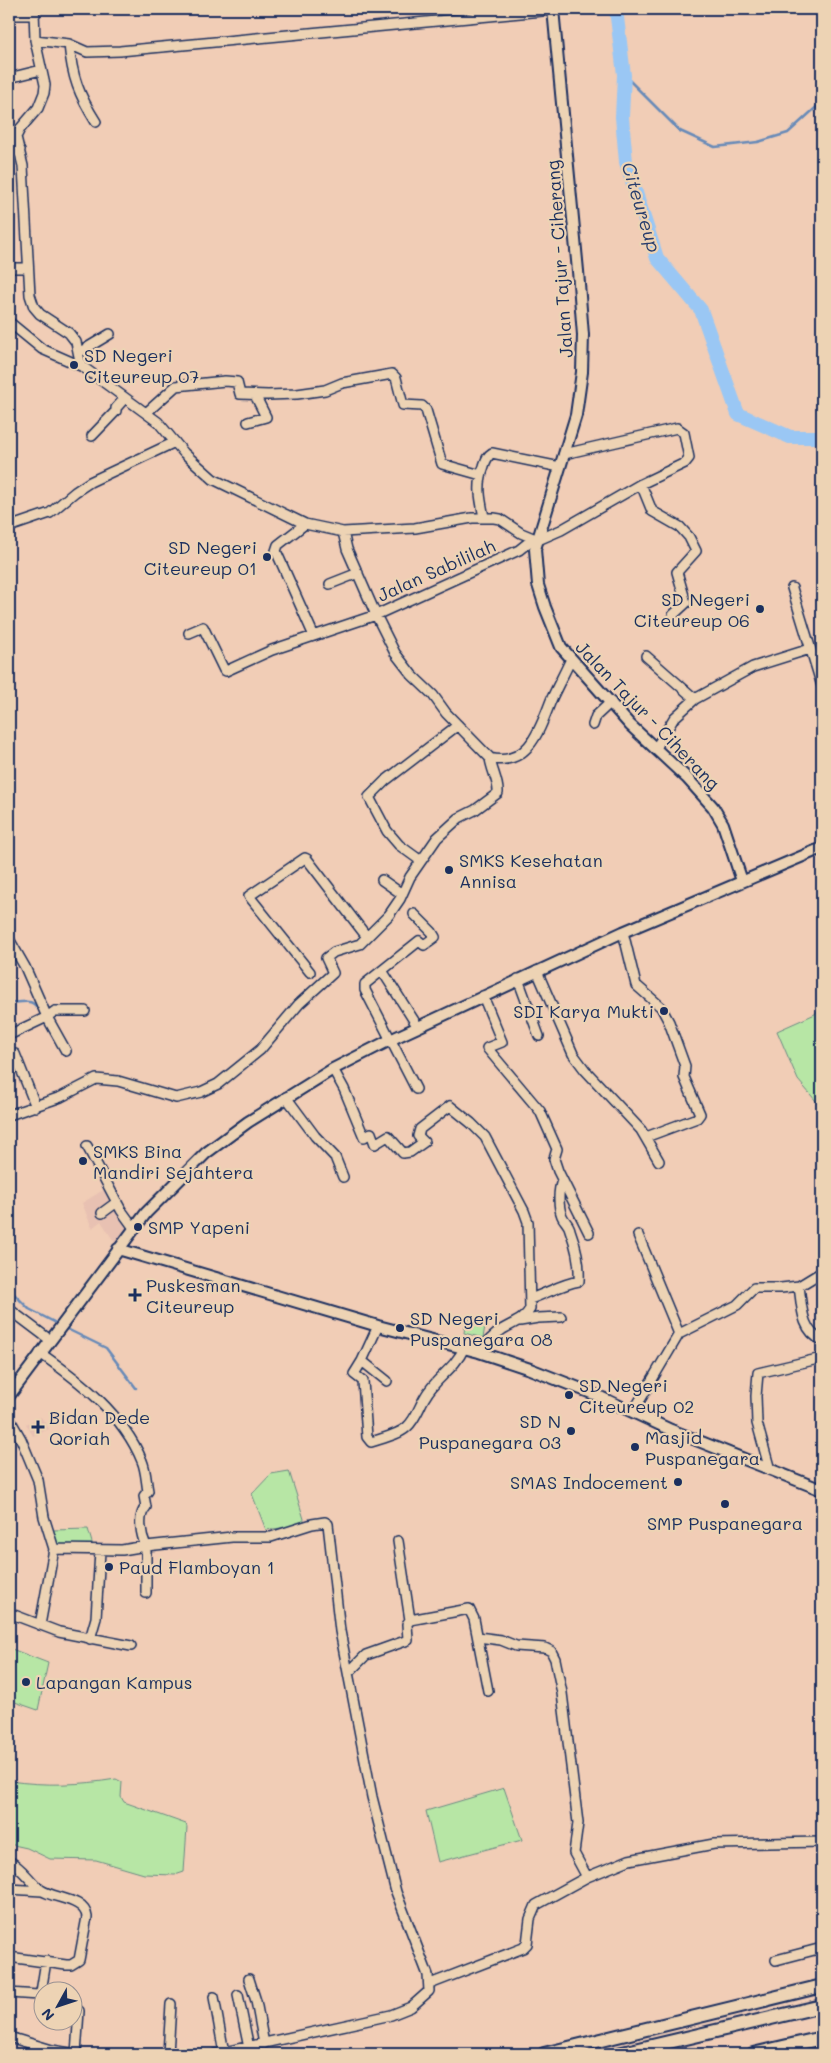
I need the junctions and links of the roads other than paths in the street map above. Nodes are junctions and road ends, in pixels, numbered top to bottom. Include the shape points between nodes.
1 (553, 9) edge
2 (34, 12) edge
3 (9, 15) edge
4 (35, 40) junction
5 (69, 44) junction
6 (41, 70) junction
7 (9, 78) edge
8 (96, 122) dead end
9 (20, 150) junction
10 (9, 153) edge
11 (9, 268) edge
12 (28, 268) junction
13 (9, 322) edge
14 (110, 334) dead end
15 (80, 352) junction
16 (83, 367) junction
17 (255, 395) junction
18 (125, 398) junction
19 (146, 413) junction
20 (248, 422) dead end
21 (92, 436) dead end
22 (175, 442) junction
23 (564, 454) junction
24 (560, 467) junction
25 (481, 475) junction
26 (641, 484) junction
27 (484, 517) junction
28 (305, 524) junction
29 (9, 526) edge
30 (343, 532) junction
31 (536, 539) junction
32 (358, 573) junction
33 (330, 584) dead end
34 (792, 588) dead end
35 (376, 615) junction
36 (673, 615) dead end
37 (189, 633) dead end
38 (314, 636) junction
39 (811, 651) junction
40 (646, 656) dead end
41 (571, 659) junction
42 (822, 686) edge
43 (695, 699) junction
44 (611, 702) junction
45 (458, 725) junction
46 (592, 725) dead end
47 (657, 749) junction
48 (490, 758) junction
49 (822, 848) edge
50 (421, 861) junction
51 (382, 880) dead end
52 (742, 881) junction
53 (402, 894) junction
54 (414, 914) dead end
55 (623, 932) junction
56 (367, 937) junction
57 (9, 939) edge
58 (537, 971) junction
59 (310, 972) dead end
60 (383, 972) junction
61 (518, 980) junction
62 (483, 996) junction
63 (85, 1011) dead end
64 (47, 1017) junction
65 (418, 1027) junction
66 (9, 1035) edge
67 (539, 1036) dead end
68 (390, 1040) junction
69 (66, 1051) dead end
70 (15, 1054) dead end
71 (333, 1069) junction
72 (416, 1089) dead end
73 (286, 1097) junction
74 (36, 1107) junction
75 (9, 1115) edge
76 (646, 1137) junction
77 (87, 1146) dead end
78 (658, 1161) dead end
79 (343, 1177) dead end
80 (562, 1181) junction
81 (117, 1202) junction
82 (102, 1213) dead end
83 (134, 1228) junction
84 (589, 1233) dead end
85 (638, 1235) dead end
86 (118, 1250) junction
87 (822, 1272) edge
88 (799, 1286) junction
89 (530, 1299) junction
90 (9, 1309) edge
91 (560, 1317) dead end
92 (517, 1322) junction
93 (378, 1326) junction
94 (679, 1334) junction
95 (51, 1338) junction
96 (822, 1340) edge
97 (464, 1348) junction
98 (479, 1352) junction
99 (40, 1353) junction
100 (822, 1358) edge
101 (362, 1361) junction
102 (387, 1381) dead end
103 (9, 1396) edge
104 (633, 1412) junction
105 (9, 1418) edge
106 (770, 1470) junction
107 (822, 1490) edge
108 (398, 1540) dead end
109 (146, 1546) junction
110 (54, 1549) junction
111 (100, 1551) junction
112 (146, 1593) dead end
113 (9, 1613) edge
114 (410, 1620) junction
115 (40, 1624) junction
116 (478, 1637) junction
117 (90, 1639) junction
118 (132, 1646) dead end
119 (348, 1672) junction
120 (488, 1691) dead end
121 (822, 1842) edge
122 (9, 1861) edge
123 (587, 1877) junction
124 (9, 1890) edge
125 (42, 1890) junction
126 (822, 1948) edge
127 (9, 1958) edge
128 (776, 1960) dead end
129 (46, 1961) junction
130 (249, 1979) dead end
131 (430, 1984) junction
132 (822, 1986) edge
133 (9, 1994) edge
134 (238, 1995) dead end
135 (214, 1997) dead end
136 (171, 2004) dead end
137 (822, 2006) edge
138 (78, 2030) edge
139 (9, 2037) edge
140 (822, 2038) edge
141 (264, 2044) junction
142 (249, 2048) junction
143 (51, 2052) edge
144 (76, 2054) edge
145 (168, 2054) edge
146 (220, 2054) edge
147 (544, 2054) edge
148 (618, 2054) edge
149 (753, 2054) edge

1 - 5 street via 157,48 91,52
1 - 23 main road, Jalan Tajur - Ciherang via 583,334 580,396
2 - 3 street
2 - 4 street
4 - 5 street
4 - 6 street
5 - 8 street via 75,84
6 - 7 street
6 - 9 street via 44,93 38,108 18,132 16,137
9 - 10 street
9 - 12 street
11 - 12 street
12 - 15 street via 34,307 72,337
13 - 16 street, Jalan Sabililah via 42,350
14 - 15 street
15 - 16 street
16 - 18 street, Jalan Sabililah
17 - 19 street via 239,393 237,382 183,384 172,388
17 - 20 street via 266,417
17 - 25 street via 325,390 342,383 394,375 401,403 422,406 426,410 442,464
18 - 19 street, Jalan Sabililah
18 - 21 street
19 - 22 street, Jalan Sabililah
22 - 28 street, Jalan Sabililah via 213,479
22 - 29 street via 90,482 50,513
23 - 24 main road, Jalan Tajur - Ciherang
23 - 26 street via 680,429 687,443 688,461
24 - 25 street via 492,453
24 - 31 main road, Jalan Tajur - Ciherang
25 - 27 street via 478,491
26 - 31 street via 560,530
26 - 36 street via 652,511 680,527 696,551 677,572 686,603
27 - 30 street, Jalan Sabililah via 415,528
27 - 31 street, Jalan Sabililah via 500,519 521,534
28 - 30 street, Jalan Sabililah
28 - 38 street via 278,545 276,551
30 - 32 street, Jalan Sabililah
31 - 35 street, Jalan Sabililah via 519,550
31 - 41 main road, Jalan Tajur - Ciherang via 538,585 554,632
32 - 33 street
32 - 35 street, Jalan Sabililah
34 - 39 street
35 - 38 street
35 - 45 street via 401,663 434,695
37 - 38 street via 203,627 225,671
39 - 42 street
39 - 43 street via 753,667
39 - 47 street via 764,667 696,702 674,722
40 - 43 street
41 - 44 main road, Jalan Tajur - Ciherang
41 - 48 street via 532,744 508,759
43 - 47 street via 674,718
44 - 46 street via 596,716
44 - 47 main road, Jalan Tajur - Ciherang via 630,725
45 - 48 street
45 - 50 street via 369,797 387,831
47 - 52 main road, Jalan Tajur - Ciherang via 713,807
48 - 50 street via 498,793 449,826
49 - 52 main road
50 - 53 street
51 - 53 street
52 - 55 main road
53 - 56 street via 389,915
54 - 60 street via 434,937 424,945 419,941
55 - 58 main road
55 - 76 street via 636,985 661,1007 669,1022 685,1066 684,1077 700,1114 697,1118
56 - 59 street via 305,858 249,896
56 - 74 street via 360,944 334,952 326,958 333,973 299,1004 260,1050 218,1084 176,1098 118,1081 96,1079
57 - 64 street
58 - 61 main road
58 - 76 street via 573,1054
60 - 65 street
60 - 68 street via 364,984
61 - 62 main road
61 - 67 street
62 - 65 main road
62 - 80 street via 502,1042 487,1048 540,1111 556,1146 554,1159
63 - 64 street via 58,1011
64 - 66 street
64 - 69 street
65 - 68 main road
68 - 71 main road
68 - 72 street
70 - 74 street
71 - 73 main road
71 - 89 street via 364,1137 371,1133 375,1144 388,1136 403,1153 410,1152 424,1142 418,1136 420,1129 450,1106 479,1130 520,1200 528,1222
73 - 79 street via 335,1158
73 - 83 main road via 206,1153 160,1197
74 - 75 street
76 - 78 street
77 - 81 street
80 - 84 street
80 - 89 street via 559,1203 575,1246 579,1281
81 - 82 street
81 - 83 street
83 - 86 main road
85 - 94 street
86 - 93 main road
86 - 95 main road
87 - 88 street
88 - 94 street via 754,1288 737,1305
88 - 96 street via 807,1328
89 - 92 street via 530,1309
90 - 95 street
91 - 92 street
92 - 98 street via 502,1329
93 - 97 main road
93 - 101 street
94 - 104 street
95 - 99 main road
97 - 98 main road
97 - 101 street via 454,1366 435,1384 407,1428 369,1442 363,1381 353,1373
98 - 104 main road via 562,1380
99 - 103 main road
99 - 109 street via 75,1378 128,1434 143,1462 148,1491 144,1496 146,1507 141,1518
100 - 106 street via 758,1373 756,1419
101 - 102 street
104 - 106 main road
105 - 110 street via 38,1480
106 - 107 main road
108 - 114 street
109 - 111 street
109 - 112 street
109 - 119 street via 232,1537 274,1537 312,1524 327,1523
110 - 111 street
110 - 115 street
111 - 117 street via 96,1618
113 - 115 street
114 - 116 street via 468,1609
114 - 119 street via 407,1624 408,1640 366,1655
115 - 117 street
116 - 120 street
116 - 123 street via 516,1646 545,1648 555,1659 578,1823 574,1853
117 - 118 street
119 - 131 street via 360,1744 396,1892
121 - 123 street via 703,1845 642,1856
122 - 125 street
123 - 131 street via 536,1905 530,1919 527,1944 523,1948
124 - 125 street
125 - 129 street via 78,1904 88,1917 79,1960 71,1965
126 - 128 street
127 - 129 street
129 - 133 street via 38,1995
130 - 141 street
131 - 141 street via 428,1994 399,2012
132 - 147 highway
134 - 142 street
135 - 146 street
136 - 145 street
137 - 148 highway
138 - 144 street
139 - 143 street
140 - 149 highway
141 - 142 street
142 - 146 street
143 - 144 street

